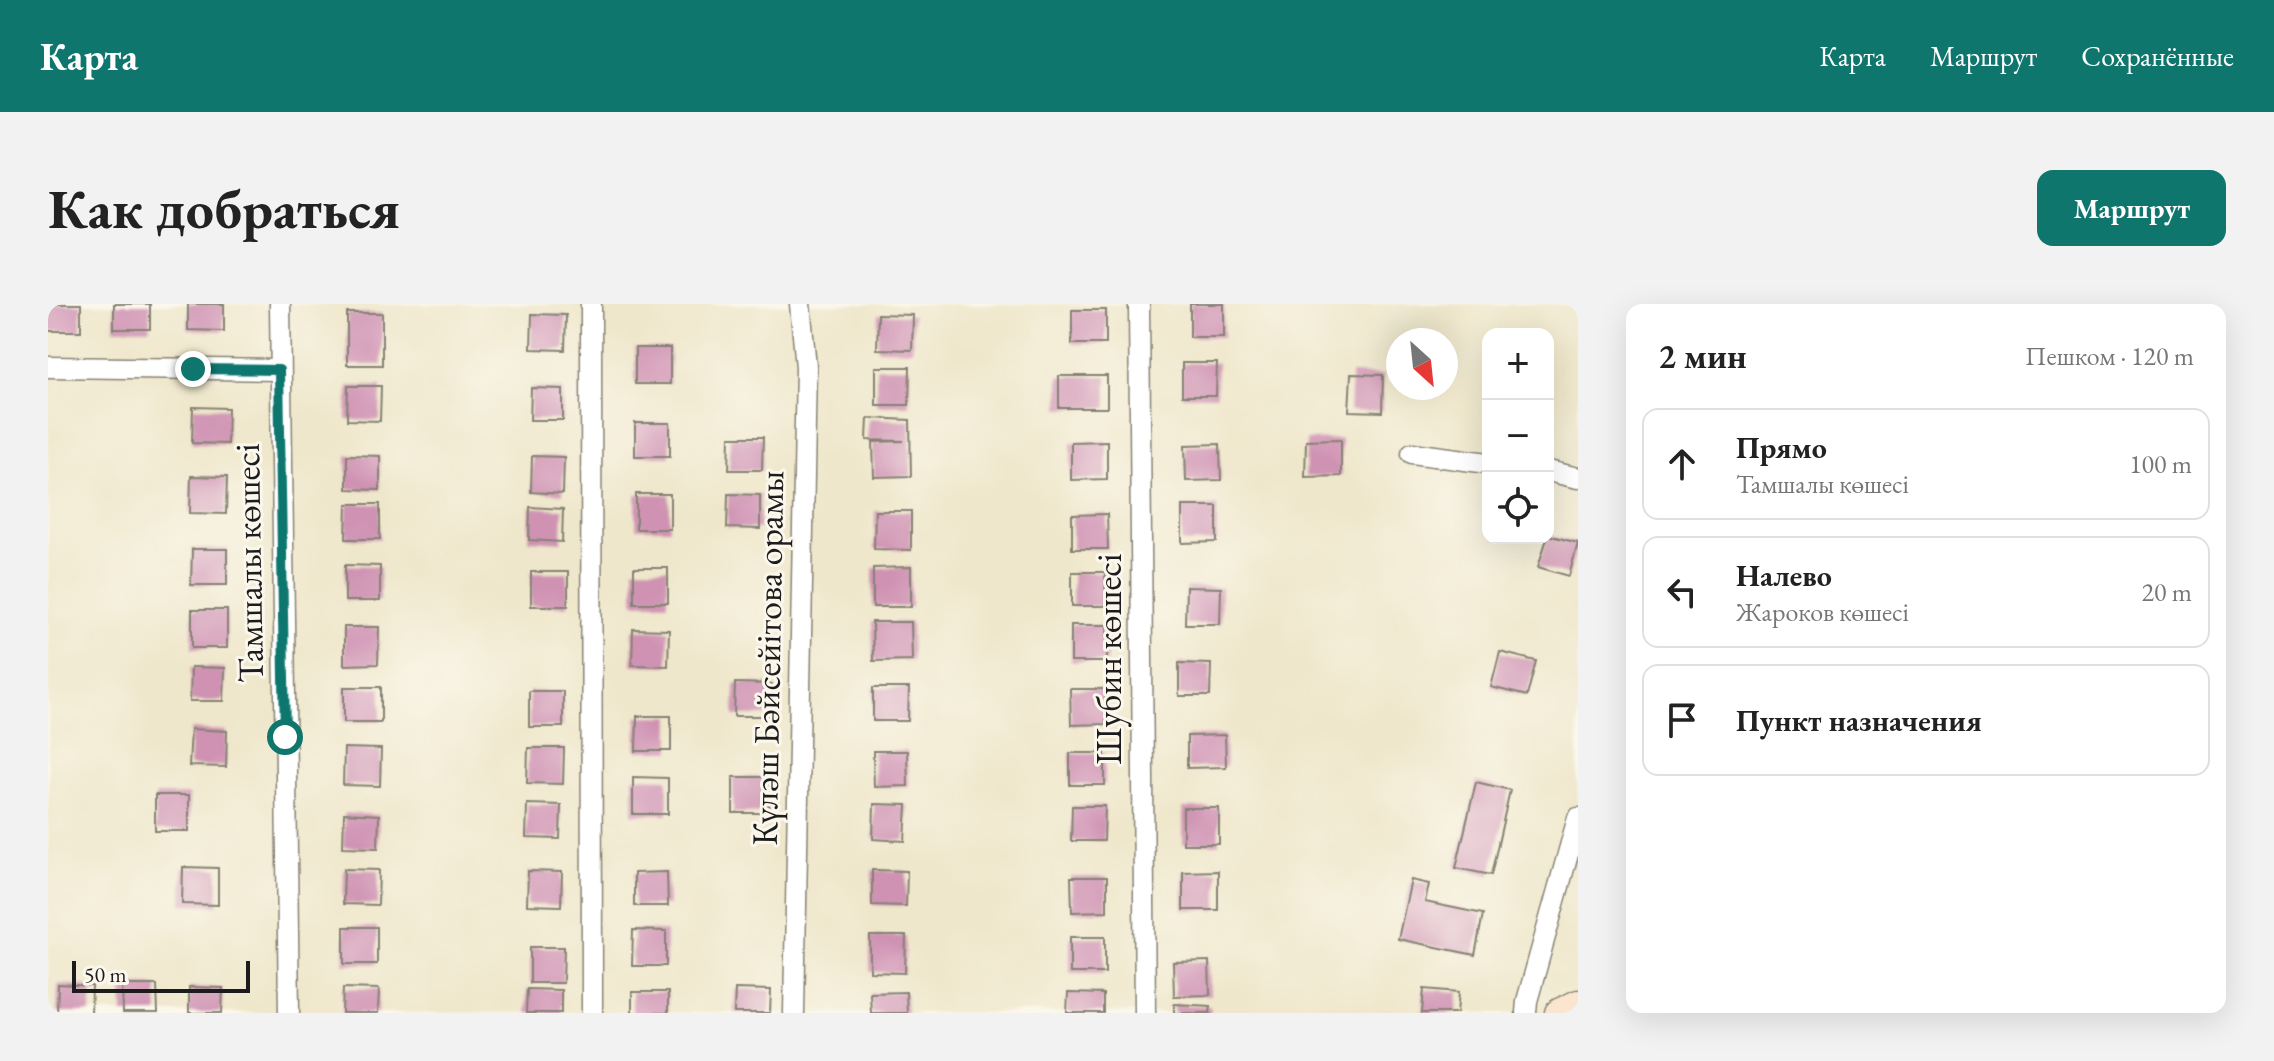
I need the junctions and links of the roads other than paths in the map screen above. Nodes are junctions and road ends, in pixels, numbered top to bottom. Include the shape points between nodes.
1 (280, 304) edge
2 (591, 304) edge
3 (800, 304) edge
4 (1139, 304) edge
5 (48, 367) edge
6 (279, 370) junction
7 (1412, 453) dead end
8 (1482, 462) edge
9 (1552, 472) edge
10 (1578, 478) edge
11 (1578, 818) edge
12 (1578, 1004) edge
13 (289, 1013) edge
14 (592, 1013) edge
15 (794, 1013) edge
16 (1145, 1013) edge
17 (1526, 1013) edge
18 (1559, 1013) edge

1 - 6 street, Тамшалы көшесі
2 - 14 street
3 - 15 street, Күләш Бәйсейітова орамы via 806,367
4 - 16 street, Шубин көшесі
5 - 6 street
6 - 13 street, Тамшалы көшесі
7 - 8 street
9 - 10 street
11 - 17 street
12 - 18 street

